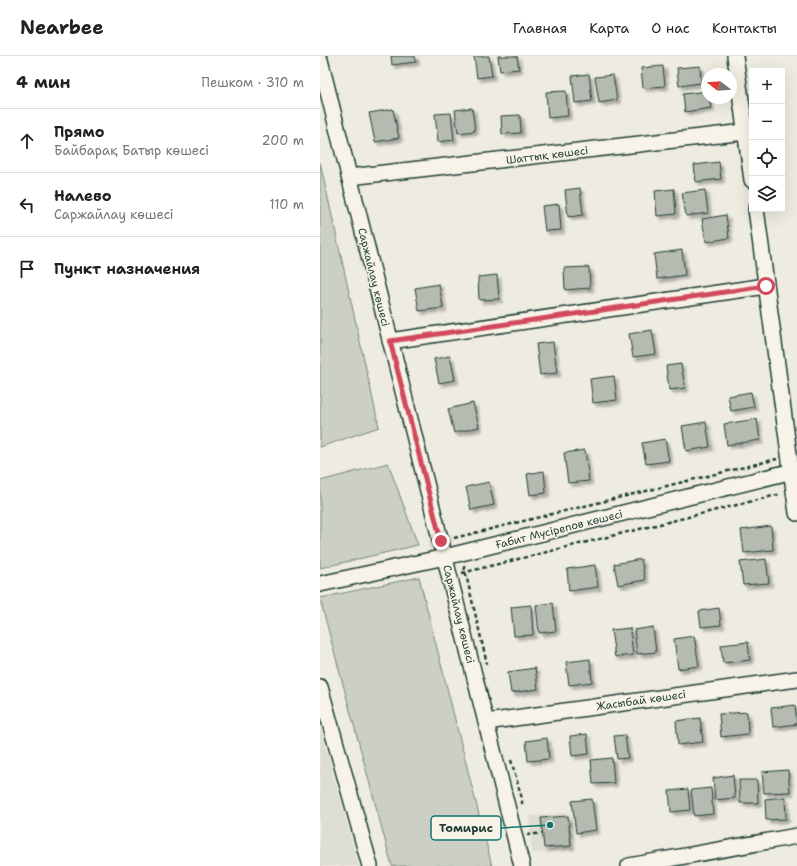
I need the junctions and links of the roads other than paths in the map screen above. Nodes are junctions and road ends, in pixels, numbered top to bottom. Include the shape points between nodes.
1 (735, 56) edge
2 (320, 60) edge
3 (746, 132) junction
4 (752, 176) edge
5 (349, 177) junction
6 (756, 212) edge
7 (766, 286) junction
8 (390, 341) junction
9 (794, 471) edge
10 (797, 513) edge
11 (445, 557) junction
12 (320, 584) edge
13 (797, 679) edge
14 (320, 687) edge
15 (486, 722) junction
16 (797, 836) edge
17 (370, 866) edge
18 (522, 866) edge
19 (629, 866) edge

1 - 3 street
2 - 5 street, Саржайлау көшесі
3 - 4 street
3 - 5 street, Шаттық көшесі
5 - 8 street, Саржайлау көшесі
6 - 7 street
7 - 8 street
7 - 9 street via 789,456
8 - 11 street, Саржайлау көшесі
9 - 10 street
9 - 11 street, Ғабит Мүсірепов көшесі
11 - 12 street, Ғабит Мүсірепов көшесі
11 - 15 street, Саржайлау көшесі
13 - 15 street, Жасыбай көшесі
14 - 17 street
15 - 18 street, Саржайлау көшесі
16 - 19 street

